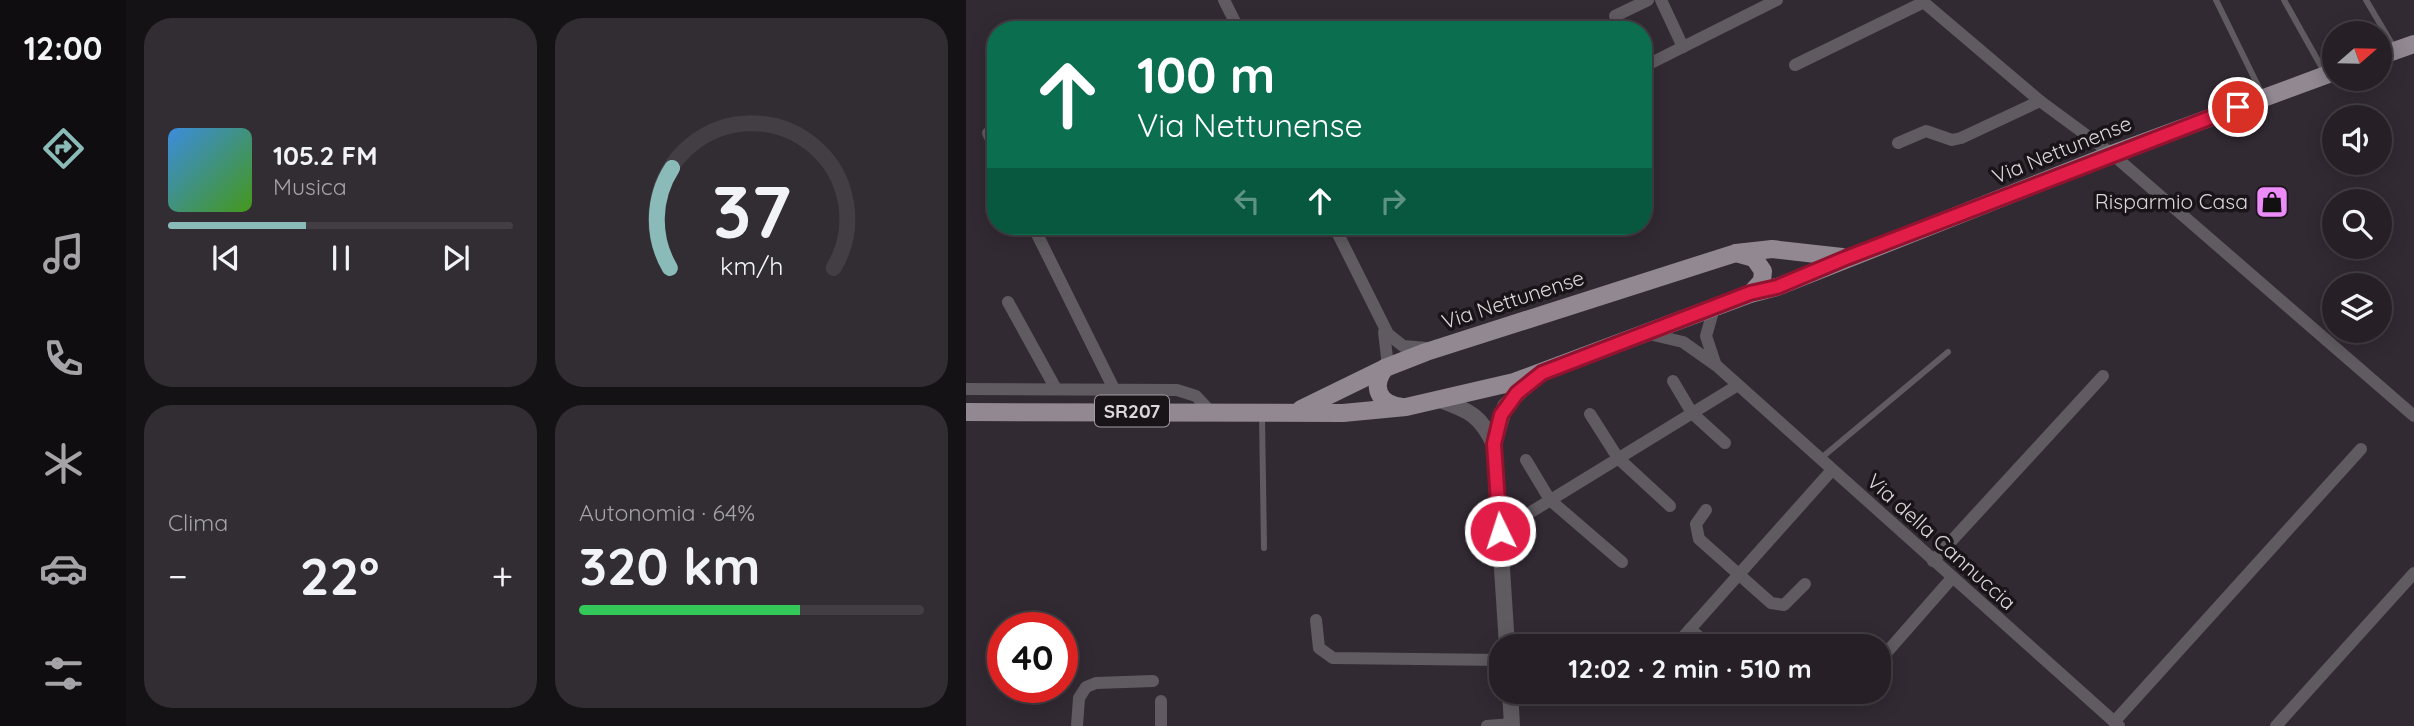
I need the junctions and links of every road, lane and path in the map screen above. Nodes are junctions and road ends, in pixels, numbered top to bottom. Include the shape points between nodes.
1 (1224, 0) edge
2 (1648, 0) edge
3 (1661, 0) edge
4 (1777, 0) edge
5 (2216, 0) edge
6 (2284, 0) edge
7 (2366, 0) edge
8 (1922, 1) edge
9 (1615, 16) dead end
10 (1234, 21) edge
11 (2375, 21) edge
12 (2414, 44) edge
13 (1683, 47) junction
14 (2392, 52) edge
15 (2322, 60) edge
16 (1652, 62) edge
17 (1795, 65) dead end
18 (2322, 76) edge
19 (2263, 98) junction
20 (2040, 101) junction
21 (1898, 143) dead end
22 (2112, 154) junction
23 (1037, 235) edge
24 (1338, 235) edge
25 (1736, 253) junction
26 (1846, 258) junction
27 (1750, 293) junction
28 (1008, 302) dead end
29 (1714, 308) junction
30 (1382, 325) junction
31 (1649, 334) junction
32 (1452, 342) junction
33 (1948, 352) dead end
34 (1717, 366) junction
35 (1387, 367) junction
36 (1542, 373) junction
37 (2102, 376) dead end
38 (1673, 381) dead end
39 (1738, 385) junction
40 (966, 389) edge
41 (1056, 389) junction
42 (1114, 389) junction
43 (1440, 400) junction
44 (1405, 407) junction
45 (1210, 411) junction
46 (1262, 411) junction
47 (1297, 411) junction
48 (966, 412) edge
49 (1692, 413) junction
50 (1590, 414) dead end
51 (2414, 416) edge
52 (1725, 443) dead end
53 (1494, 444) junction
54 (2361, 449) dead end
55 (1618, 458) junction
56 (1820, 459) junction
57 (1527, 460) dead end
58 (1832, 470) junction
59 (1550, 500) junction
60 (1670, 506) dead end
61 (1706, 510) dead end
62 (1500, 531) junction
63 (1264, 548) dead end
64 (1933, 561) junction
65 (1622, 562) dead end
66 (2414, 573) edge
67 (1738, 574) junction
68 (1952, 578) junction
69 (1805, 584) dead end
70 (1316, 620) dead end
71 (1690, 629) junction
72 (1506, 634) edge
73 (1686, 634) edge
74 (1696, 634) edge
75 (1891, 647) edge
76 (1489, 660) edge
77 (1153, 681) dead end
78 (1161, 701) dead end
79 (1511, 704) edge
80 (2117, 724) edge
81 (1512, 725) edge
82 (1077, 726) edge
83 (1161, 726) edge
84 (1487, 726) edge
85 (2276, 726) edge

1 - 10 street
2 - 9 street
3 - 13 street
4 - 13 street
5 - 19 lane
6 - 15 lane
7 - 11 lane
8 - 17 street
8 - 20 street
12 - 14 main road
13 - 16 street
18 - 19 main road, Via Nettunense
19 - 22 main road, Via Nettunense
20 - 21 street via 1961,138 1952,140 1926,131
20 - 22 street
22 - 26 main road, Via Nettunense
22 - 51 street
23 - 42 street
24 - 30 street
25 - 26 main road, Via Nettunense via 1772,248
25 - 27 main road via 1754,258 1763,271 1762,281
25 - 32 main road, Via Nettunense
26 - 27 main road, Via Nettunense via 1772,289
27 - 29 main road, Via Nettunense
28 - 41 street
29 - 31 main road, Via Nettunense
29 - 34 street via 1706,341
30 - 32 street via 1410,348
30 - 35 street
31 - 34 street, Via della Cannuccia via 1683,342
31 - 36 main road, Via Nettunense
32 - 35 main road, Via Nettunense
33 - 56 lane
34 - 39 street, Via della Cannuccia
35 - 44 main road via 1377,380 1378,393 1391,405
35 - 47 main road, Via Nettunense / SR207
36 - 43 main road, Via Nettunense
36 - 53 street via 1505,406
37 - 64 street
38 - 49 street
39 - 49 street
39 - 56 street, Via della Cannuccia
40 - 41 street
41 - 42 street
42 - 45 street via 1185,391
43 - 44 main road, Via Nettunense
43 - 53 street via 1475,414
44 - 47 main road, Via Nettunense / SR207 via 1343,413
45 - 46 main road, Via Nettunense / SR207
45 - 48 main road, Via Nettunense / SR207
46 - 47 main road, Via Nettunense / SR207
46 - 63 lane
49 - 52 street
49 - 55 street
50 - 55 street
53 - 62 street
54 - 80 street
55 - 59 street
55 - 60 street
56 - 58 street, Via della Cannuccia
57 - 59 street
58 - 64 street, Via della Cannuccia
58 - 67 street
59 - 62 street
59 - 65 street
61 - 67 street via 1696,524 1697,536
62 - 72 street
64 - 68 street, Via della Cannuccia
66 - 85 street
67 - 69 street via 1776,606 1787,603
67 - 71 street
68 - 75 street
68 - 80 street, Via della Cannuccia
70 - 76 street via 1319,648 1333,658
71 - 73 street
71 - 74 street
77 - 82 street via 1086,687 1079,698
78 - 83 street
79 - 81 street
81 - 84 street

